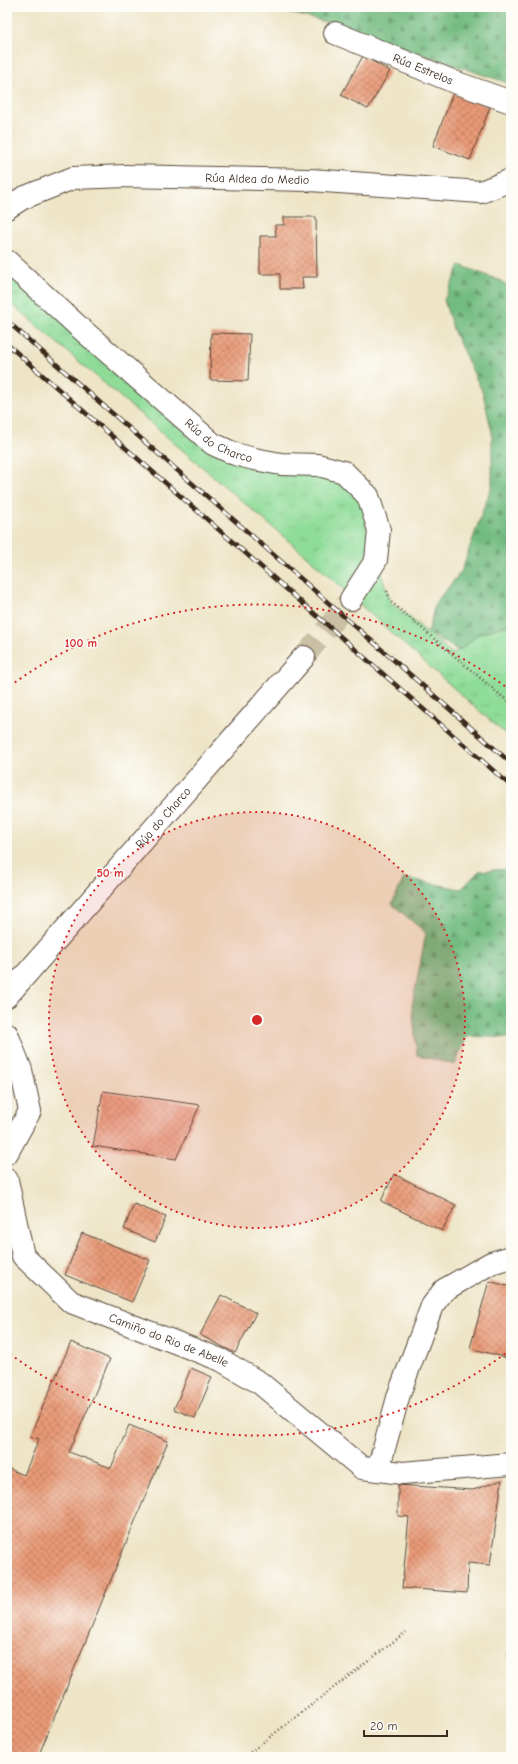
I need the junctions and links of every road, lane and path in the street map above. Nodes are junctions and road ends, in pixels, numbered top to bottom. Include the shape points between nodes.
1 (335, 33) dead end
2 (511, 102) edge
3 (511, 180) edge
4 (7, 208) edge
5 (7, 261) edge
6 (376, 560) junction
7 (351, 599) tunnel mouth
8 (304, 657) tunnel mouth
9 (511, 704) edge
10 (7, 996) edge
11 (7, 1034) edge
12 (7, 1153) edge
13 (7, 1180) edge
14 (511, 1257) edge
15 (511, 1464) edge
16 (378, 1470) junction
17 (406, 1632) dead end
18 (244, 1757) edge

1 - 2 street, Rúa Estrelos via 457,83
3 - 4 street, Rúa Aldea do Medio via 481,192 310,180 126,176 73,178 23,198
5 - 6 street, Rúa do Charco via 213,444 254,459 281,464 318,465 344,472 368,496 379,530
6 - 7 street, Rúa do Charco
6 - 9 path via 391,602
8 - 10 street, Rúa do Charco
11 - 12 street via 22,1070 30,1112
13 - 16 street, Camiño do Rio de Abelle via 23,1256 71,1302 221,1360 260,1383 362,1468
14 - 16 street via 491,1263 444,1290 432,1306 399,1394
15 - 16 street, Camiño do Rio de Abelle via 402,1472
17 - 18 path

